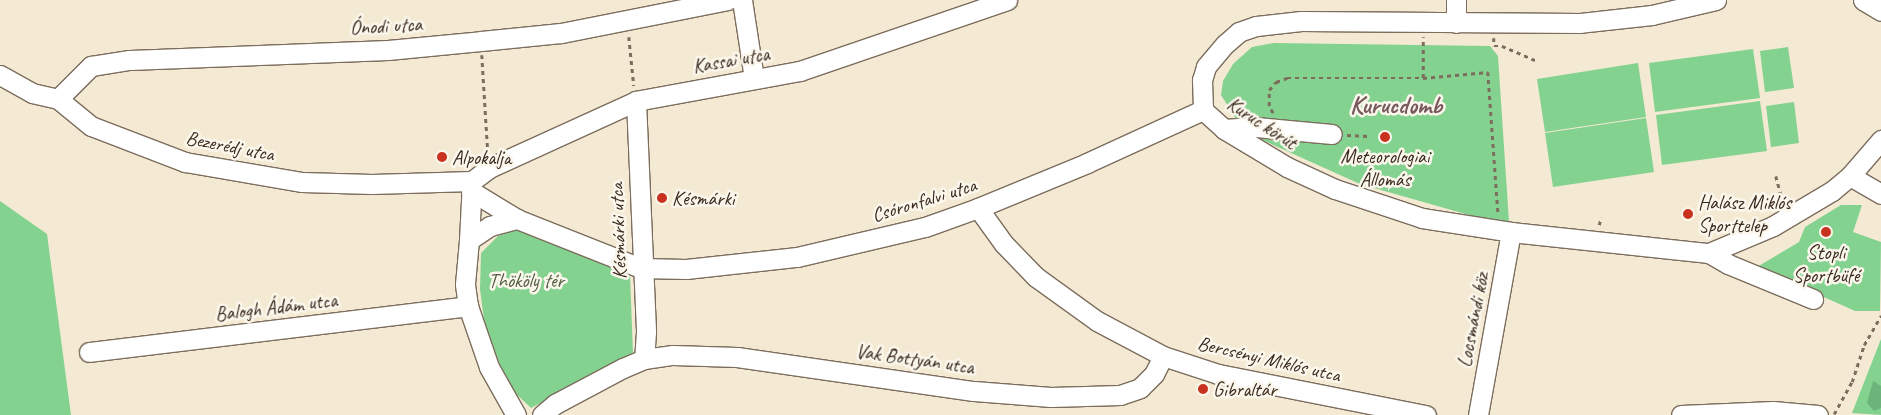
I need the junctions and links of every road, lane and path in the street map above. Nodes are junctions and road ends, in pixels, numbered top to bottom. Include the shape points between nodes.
1 (728, 0) edge
2 (742, 0) edge
3 (1007, 0) edge
4 (1456, 0) edge
5 (1716, 0) edge
6 (1863, 0) edge
7 (1881, 11) edge
8 (627, 20) junction
9 (1424, 23) junction
10 (1456, 23) junction
11 (1494, 39) dead end
12 (481, 41) junction
13 (1535, 60) dead end
14 (0, 75) edge
15 (754, 78) junction
16 (1423, 78) junction
17 (58, 99) junction
18 (636, 101) junction
19 (1203, 110) junction
20 (1275, 116) dead end
21 (1224, 129) junction
22 (1332, 134) dead end
23 (1881, 140) edge
24 (489, 168) junction
25 (1776, 176) dead end
26 (1850, 176) junction
27 (471, 186) junction
28 (1881, 194) edge
29 (978, 208) junction
30 (1789, 217) junction
31 (517, 219) junction
32 (1505, 226) junction
33 (469, 240) junction
34 (1709, 253) junction
35 (641, 268) junction
36 (1813, 299) dead end
37 (468, 306) junction
38 (1881, 316) edge
39 (89, 352) dead end
40 (1163, 356) junction
41 (644, 360) junction
42 (516, 415) edge
43 (542, 415) edge
44 (1426, 415) edge
45 (1478, 415) edge
46 (1681, 415) edge
47 (1818, 415) edge
48 (1834, 415) edge

1 - 8 street, Ónodi utca
2 - 15 street
3 - 15 street, Kassai utca via 800,71
4 - 10 street
5 - 10 street, Kuruc körút via 1614,20
6 - 7 street
8 - 12 street, Ónodi utca via 561,33
8 - 18 path
9 - 10 street, Kuruc körút
9 - 16 path
9 - 19 street, Kuruc körút via 1301,21 1256,26 1239,32 1206,67 1202,80
11 - 13 path via 1494,46 1502,46
12 - 17 street, Ónodi utca via 388,50 130,60 91,66
12 - 24 path
14 - 17 street, Bezerédj utca via 32,93
15 - 18 street, Kassai utca
16 - 20 path via 1287,78 1276,82 1269,90 1269,106
16 - 32 path via 1488,72
17 - 27 street, Bezerédj utca via 91,126 185,162 302,182
18 - 24 street, Kassai utca
18 - 35 street, Késmárki utca
19 - 21 street, Kuruc körút
19 - 29 street, Csóronfalvi utca
21 - 22 street via 1256,127
21 - 32 street, Kuruc körút via 1287,168 1385,207 1422,218
23 - 26 street, Kuruc körút
24 - 27 street, Kassai utca
25 - 30 path via 1778,191
26 - 28 street
26 - 30 street, Kuruc körút
27 - 31 street
27 - 33 street
29 - 35 street, Csóronfalvi utca via 925,227 796,257 686,268
29 - 40 street, Bercsényi Miklós utca via 1004,244 1036,277 1098,322
30 - 34 street, Kuruc körút
31 - 33 street via 490,226
31 - 35 street
32 - 34 street, Kuruc körút
32 - 45 street, Locsmándi köz
33 - 37 street via 465,284
34 - 36 street, Kuruc körút
35 - 41 street, Késmárki utca via 646,332
37 - 39 street, Balogh Ádám utca
37 - 42 street via 489,367
38 - 48 path
40 - 41 street, Vak Bottyán utca via 1154,374 1140,388 1120,395 1051,397 700,354
40 - 44 street, Bercsényi Miklós utca via 1218,374
41 - 43 street via 582,389
46 - 47 street via 1773,411

